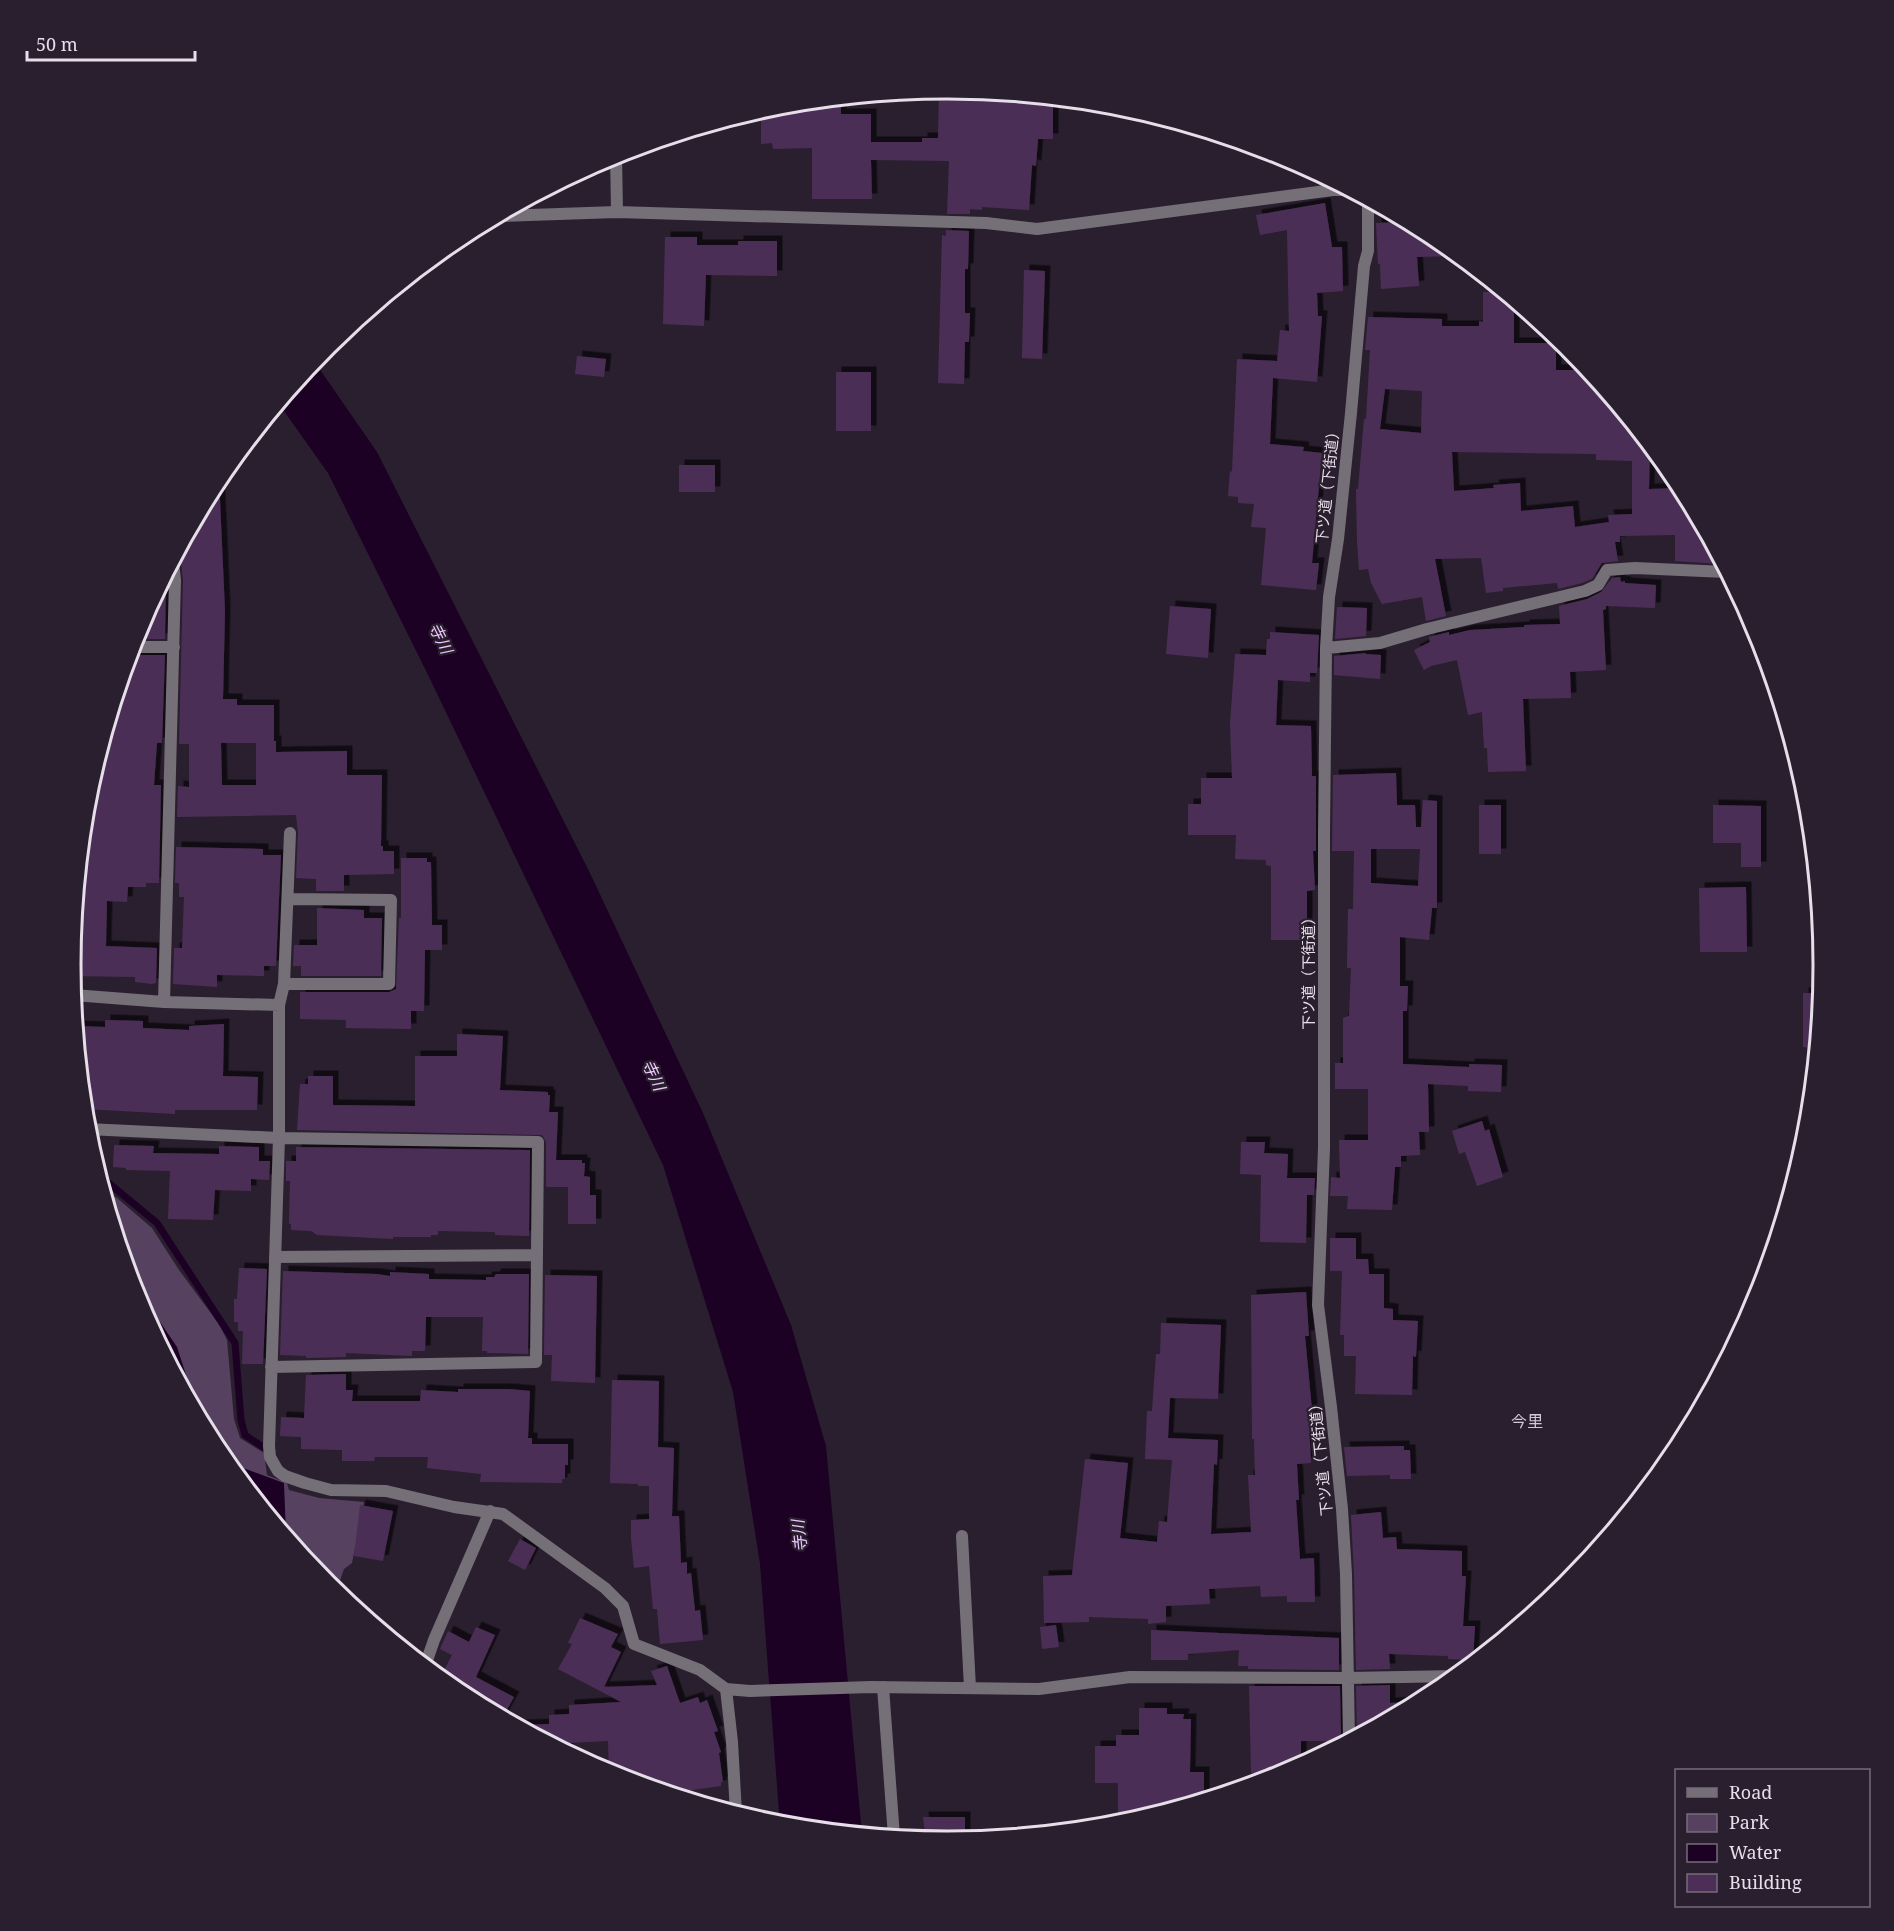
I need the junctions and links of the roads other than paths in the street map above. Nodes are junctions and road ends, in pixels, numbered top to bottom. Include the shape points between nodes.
1 (616, 165) edge
2 (1332, 190) edge
3 (1368, 210) edge
4 (617, 212) junction
5 (515, 215) edge
6 (1718, 572) edge
7 (174, 574) edge
8 (142, 647) edge
9 (174, 647) junction
10 (1326, 648) junction
11 (290, 833) dead end
12 (288, 899) junction
13 (284, 984) junction
14 (82, 996) edge
15 (164, 1002) junction
16 (279, 1005) junction
17 (97, 1129) edge
18 (279, 1138) junction
19 (537, 1255) junction
20 (275, 1257) junction
21 (271, 1367) junction
22 (490, 1511) junction
23 (962, 1536) dead end
24 (428, 1658) edge
25 (1443, 1676) edge
26 (1347, 1678) junction
27 (877, 1687) junction
28 (970, 1688) junction
29 (726, 1689) junction
30 (1349, 1732) edge
31 (736, 1805) edge
32 (893, 1830) edge

1 - 4 street
2 - 4 street via 1037,229 986,223
3 - 10 street, 下ツ道（下街道） via 1368,251
4 - 5 street
6 - 10 street via 1607,570 1598,585 1585,591 1380,643
7 - 9 street
8 - 9 street
9 - 15 street
10 - 26 street, 下ツ道（下街道） via 1324,1148 1318,1305 1342,1509
11 - 12 street
12 - 13 street
12 - 13 street via 392,900 389,984
13 - 16 street
14 - 15 street
15 - 16 street
16 - 18 street
17 - 18 street
18 - 19 street via 538,1142
18 - 20 street
19 - 20 street
19 - 21 street via 536,1362
20 - 21 street
21 - 22 street via 270,1457 285,1476 331,1490 386,1491
22 - 24 street
22 - 29 street via 503,1514 605,1588 623,1606 634,1644 700,1670
23 - 28 street
25 - 26 street
26 - 28 street via 1130,1677 1040,1689
26 - 30 street, 下ツ道（下街道）
27 - 28 street
27 - 29 street
27 - 32 street
29 - 31 street

